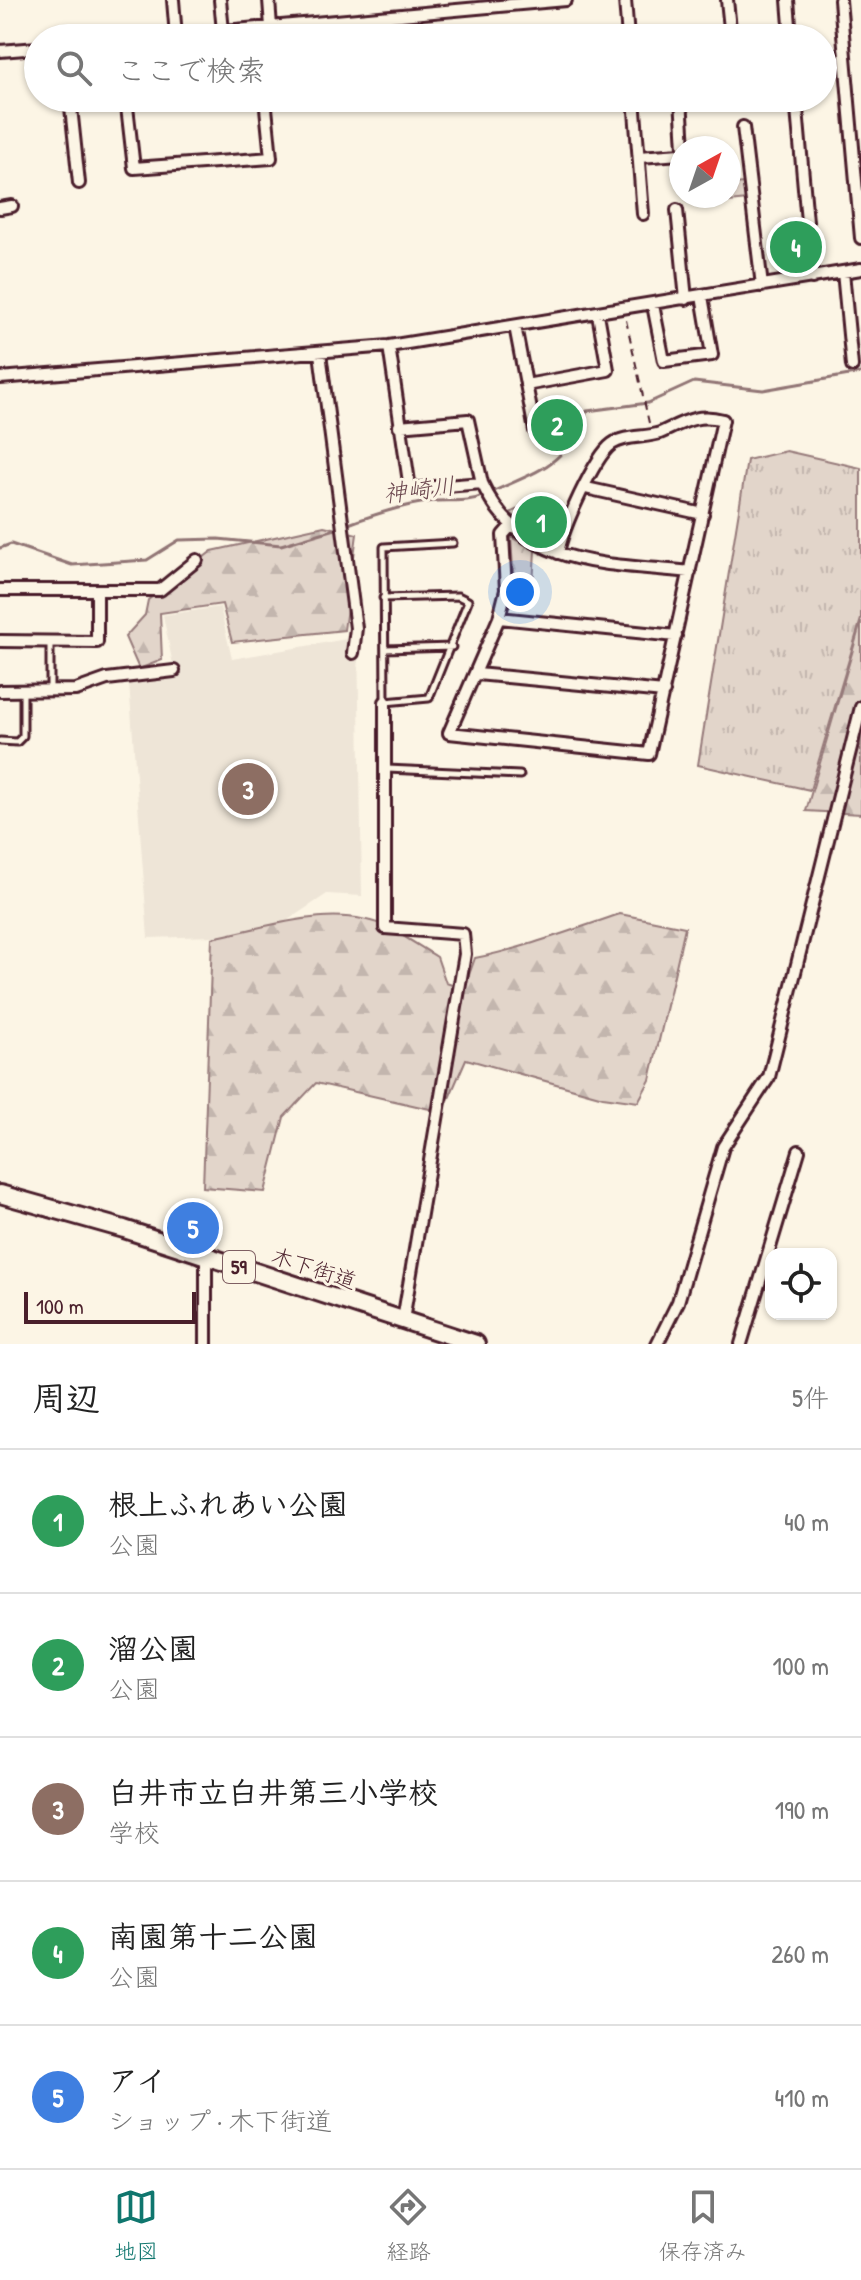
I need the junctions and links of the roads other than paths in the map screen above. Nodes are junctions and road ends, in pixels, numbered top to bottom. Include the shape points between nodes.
1 (173, 0) edge
2 (220, 0) edge
3 (269, 0) edge
4 (566, 0) edge
5 (625, 0) edge
6 (727, 0) edge
7 (788, 0) edge
8 (840, 0) edge
9 (175, 24) edge
10 (222, 24) edge
11 (267, 24) edge
12 (334, 24) edge
13 (627, 24) edge
14 (730, 24) edge
15 (790, 24) edge
16 (24, 49) edge
17 (0, 51) edge
18 (71, 112) edge
19 (128, 112) edge
20 (266, 112) edge
21 (635, 112) edge
22 (682, 112) edge
23 (797, 112) edge
24 (743, 127) dead end
25 (683, 136) edge
26 (669, 155) edge
27 (639, 157) junction
28 (79, 183) dead end
29 (677, 210) dead end
30 (643, 214) dead end
31 (861, 238) edge
32 (861, 269) edge
33 (843, 272) junction
34 (812, 278) junction
35 (762, 286) junction
36 (702, 296) junction
37 (686, 299) junction
38 (653, 305) junction
39 (598, 314) junction
40 (515, 326) junction
41 (389, 346) junction
42 (320, 353) junction
43 (852, 366) dead end
44 (0, 378) edge
45 (526, 385) junction
46 (399, 426) junction
47 (535, 431) dead end
48 (482, 483) junction
49 (586, 488) junction
50 (703, 514) junction
51 (510, 527) junction
52 (453, 543) dead end
53 (558, 553) junction
54 (197, 560) dead end
55 (690, 572) junction
56 (0, 590) edge
57 (97, 590) junction
58 (383, 598) junction
59 (499, 618) junction
60 (676, 636) junction
61 (0, 641) edge
62 (50, 641) junction
63 (452, 647) junction
64 (385, 649) junction
65 (353, 653) dead end
66 (174, 671) dead end
67 (477, 674) junction
68 (50, 690) junction
69 (0, 691) edge
70 (23, 691) junction
71 (664, 692) junction
72 (385, 702) junction
73 (861, 707) edge
74 (0, 741) edge
75 (387, 769) junction
76 (520, 775) dead end
77 (799, 1151) dead end
78 (0, 1194) edge
79 (206, 1256) junction
80 (403, 1320) junction
81 (206, 1344) edge
82 (476, 1344) edge
83 (657, 1344) edge
84 (741, 1344) edge

1 - 9 street
2 - 10 street
3 - 11 street
4 - 12 street
5 - 13 street
6 - 14 street
7 - 15 street
8 - 31 street
16 - 17 street
18 - 28 street
19 - 20 street via 134,168 271,163
21 - 27 street
22 - 25 street
23 - 34 street
24 - 35 street
26 - 27 street
27 - 30 street
29 - 37 street
32 - 33 street
33 - 34 street
33 - 43 street
34 - 35 street
35 - 36 street
36 - 37 street
36 - 38 street via 712,355 664,361
37 - 38 street
38 - 39 street
39 - 40 street
39 - 45 street via 608,370
40 - 41 street
40 - 45 street
41 - 42 street
41 - 46 street
42 - 44 street
42 - 65 street via 356,628
45 - 47 street
46 - 48 street via 468,420
46 - 48 street via 410,489
48 - 51 street
49 - 50 street
49 - 50 street via 597,460 613,444 704,415 723,420
49 - 53 street via 568,516
50 - 55 street
51 - 53 street
51 - 59 street via 503,535 506,590
52 - 58 lane via 384,547
53 - 55 street
54 - 57 street via 160,590
55 - 60 street
56 - 57 street
57 - 62 street via 97,642
58 - 63 lane via 458,596 468,601
58 - 64 lane
59 - 60 street
59 - 67 street
60 - 71 street
61 - 62 street
62 - 68 lane
63 - 64 lane
63 - 72 lane via 429,698
64 - 72 lane
66 - 68 street
67 - 71 street
67 - 71 street via 449,733 649,754
68 - 70 street
69 - 70 street
70 - 74 lane via 23,736 17,742
72 - 75 street
73 - 83 street via 769,1077 723,1147 678,1302
75 - 76 lane
75 - 80 street via 385,928 463,934 465,954
77 - 84 street
78 - 79 main road, 木下街道 / 59
79 - 80 main road, 木下街道 / 59
79 - 81 street
80 - 82 main road, 木下街道 / 59

